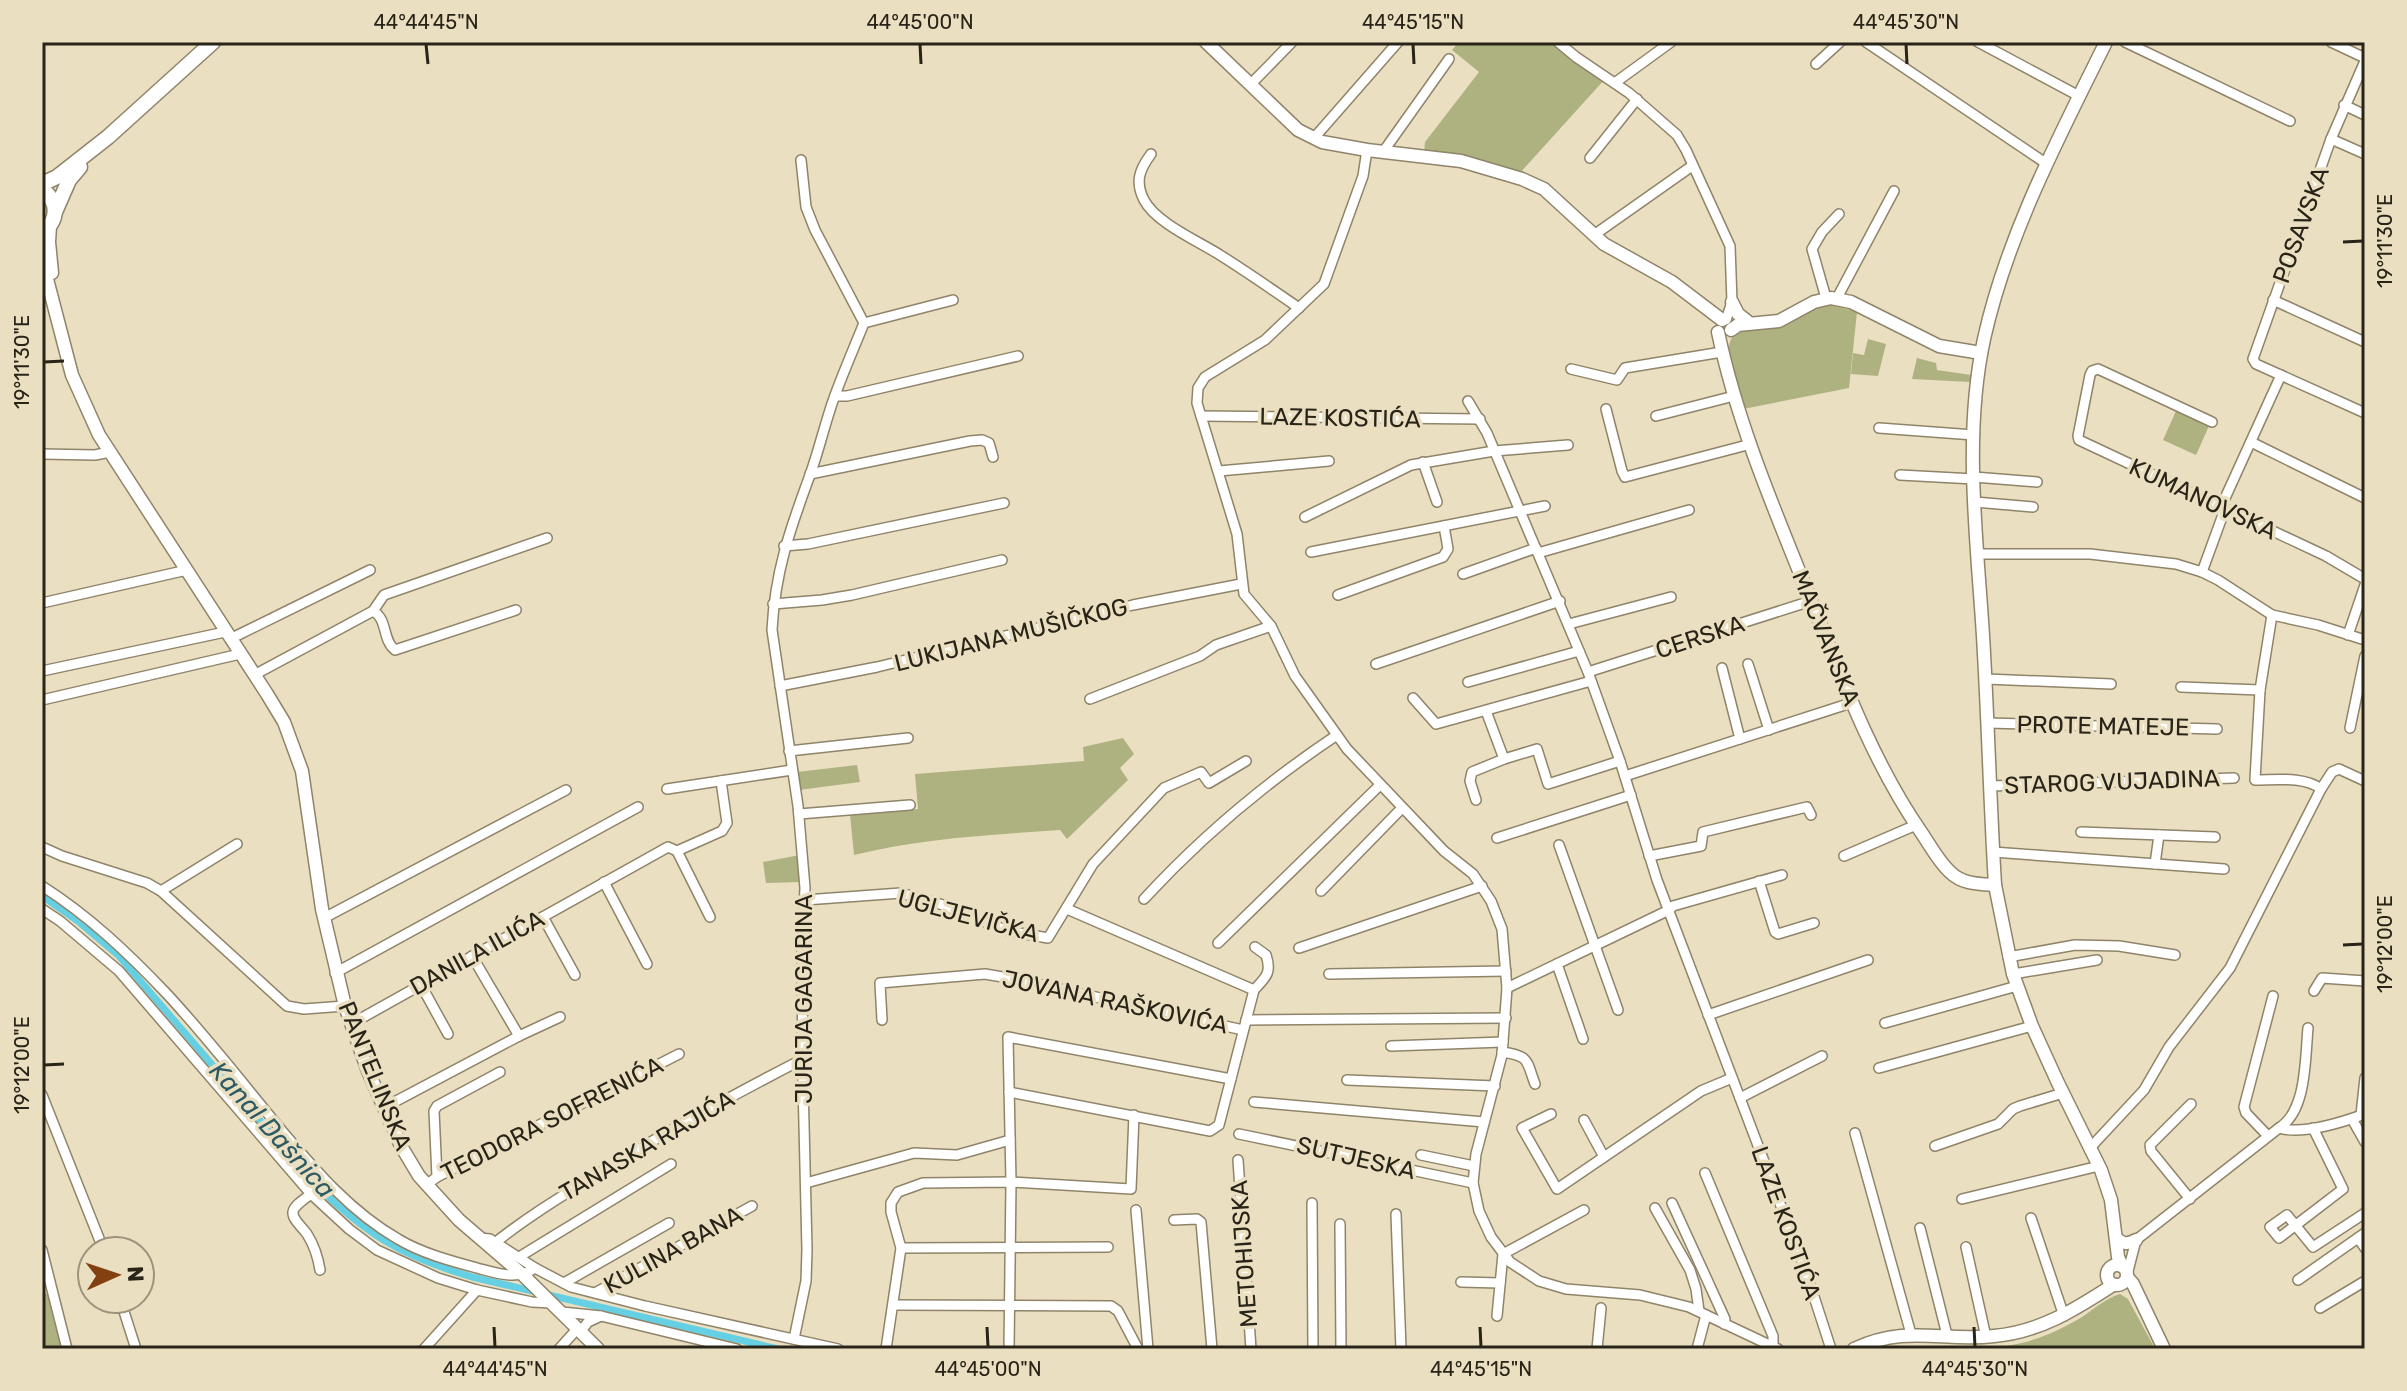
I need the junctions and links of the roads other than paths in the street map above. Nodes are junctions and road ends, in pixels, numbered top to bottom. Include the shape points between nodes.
1 (213, 42) edge
2 (1206, 42) edge
3 (1292, 42) edge
4 (1398, 42) edge
5 (1558, 42) edge
6 (1671, 42) edge
7 (1840, 42) edge
8 (1866, 42) edge
9 (1978, 42) edge
10 (2106, 42) edge
11 (2125, 42) edge
12 (2331, 42) edge
13 (1449, 59) dead end
14 (2365, 59) edge
15 (1816, 64) dead end
16 (1616, 82) junction
17 (1251, 84) junction
18 (2079, 96) junction
19 (1637, 99) junction
20 (2344, 105) junction
21 (2365, 115) edge
22 (2290, 121) dead end
23 (108, 137) junction
24 (1314, 138) junction
25 (2331, 139) junction
26 (1367, 150) junction
27 (1383, 152) junction
28 (1151, 154) dead end
29 (2365, 154) edge
30 (1590, 158) dead end
31 (801, 160) dead end
32 (2047, 164) junction
33 (1692, 166) junction
34 (42, 186) edge
35 (1894, 191) dead end
36 (1839, 214) dead end
37 (49, 224) edge
38 (1594, 235) junction
39 (42, 260) edge
40 (1832, 298) junction
41 (953, 300) dead end
42 (2273, 300) junction
43 (1732, 302) junction
44 (1299, 308) junction
45 (58, 316) junction
46 (1751, 322) junction
47 (864, 323) junction
48 (1724, 326) junction
49 (2365, 342) edge
50 (1981, 353) junction
51 (1018, 356) dead end
52 (1722, 356) junction
53 (1571, 369) dead end
54 (2281, 375) junction
55 (835, 396) junction
56 (1734, 396) junction
57 (1468, 401) dead end
58 (1606, 409) dead end
59 (2365, 413) edge
60 (1201, 416) junction
61 (1656, 416) dead end
62 (1480, 419) junction
63 (2212, 422) dead end
64 (1879, 428) dead end
65 (1974, 435) junction
66 (2251, 442) junction
67 (1751, 444) junction
68 (1568, 445) dead end
69 (1494, 451) junction
70 (110, 452) junction
71 (42, 454) edge
72 (993, 457) dead end
73 (1329, 461) dead end
74 (1423, 462) junction
75 (1219, 471) junction
76 (810, 474) junction
77 (1900, 475) dead end
78 (1974, 478) junction
79 (2037, 482) dead end
80 (2365, 498) edge
81 (1437, 502) dead end
82 (1975, 502) junction
83 (1004, 503) dead end
84 (1545, 506) dead end
85 (2033, 507) dead end
86 (2223, 508) junction
87 (1689, 510) dead end
88 (1520, 511) junction
89 (1305, 517) dead end
90 (1444, 526) junction
91 (547, 538) dead end
92 (784, 546) junction
93 (1537, 551) junction
94 (1311, 552) dead end
95 (1978, 554) junction
96 (1002, 560) dead end
97 (187, 570) junction
98 (370, 570) dead end
99 (2202, 572) junction
100 (1463, 574) dead end
101 (2365, 582) edge
102 (1241, 584) junction
103 (1338, 595) dead end
104 (1671, 597) dead end
105 (1560, 601) junction
106 (1811, 601) junction
107 (42, 603) edge
108 (773, 604) junction
109 (516, 610) dead end
110 (373, 611) junction
111 (2272, 615) junction
112 (1569, 624) junction
113 (1271, 626) junction
114 (2348, 635) junction
115 (228, 636) junction
116 (2365, 640) edge
117 (1579, 651) junction
118 (240, 654) junction
119 (2365, 656) edge
120 (1376, 664) dead end
121 (1748, 664) dead end
122 (1722, 668) dead end
123 (42, 671) edge
124 (254, 675) junction
125 (1590, 677) junction
126 (1986, 679) junction
127 (1468, 682) dead end
128 (2111, 684) dead end
129 (780, 686) junction
130 (2181, 687) dead end
131 (2260, 690) junction
132 (1413, 698) dead end
133 (1090, 699) dead end
134 (42, 700) edge
135 (1851, 703) junction
136 (1486, 711) junction
137 (1988, 723) junction
138 (2350, 728) dead end
139 (2217, 729) dead end
140 (1769, 730) junction
141 (1337, 735) junction
142 (908, 738) dead end
143 (1740, 739) junction
144 (789, 751) junction
145 (1504, 759) junction
146 (1246, 761) dead end
147 (1620, 761) junction
148 (792, 770) junction
149 (1625, 776) junction
150 (2234, 778) dead end
151 (721, 781) junction
152 (2365, 781) edge
153 (1380, 785) junction
154 (1991, 786) junction
155 (667, 789) dead end
156 (2321, 789) junction
157 (566, 790) dead end
158 (1631, 795) junction
159 (1476, 800) dead end
160 (910, 805) dead end
161 (638, 807) dead end
162 (1402, 808) junction
163 (799, 814) junction
164 (1811, 815) dead end
165 (1916, 825) junction
166 (2081, 832) dead end
167 (2159, 835) junction
168 (2215, 837) dead end
169 (1497, 838) dead end
170 (237, 844) dead end
171 (1559, 845) dead end
172 (42, 847) edge
173 (677, 851) junction
174 (1993, 852) junction
175 (1649, 856) junction
176 (1844, 856) dead end
177 (2155, 864) junction
178 (2224, 869) dead end
179 (1782, 875) dead end
180 (1759, 881) junction
181 (604, 882) junction
182 (1995, 885) junction
183 (42, 886) edge
184 (1482, 886) junction
185 (161, 891) junction
186 (1321, 891) dead end
187 (1144, 899) dead end
188 (805, 900) junction
189 (42, 909) edge
190 (1067, 909) junction
191 (1669, 910) junction
192 (543, 917) junction
193 (710, 917) dead end
194 (324, 918) junction
195 (1814, 923) dead end
196 (1218, 943) dead end
197 (1595, 946) junction
198 (1255, 947) dead end
199 (1299, 948) dead end
200 (2175, 955) dead end
201 (472, 956) junction
202 (2008, 957) junction
203 (1868, 960) dead end
204 (2097, 960) dead end
205 (647, 964) dead end
206 (1557, 964) junction
207 (1506, 971) junction
208 (335, 973) junction
209 (1329, 974) dead end
210 (575, 975) dead end
211 (2015, 980) junction
212 (2365, 981) edge
213 (421, 985) junction
214 (1507, 988) junction
215 (1254, 990) junction
216 (2314, 991) dead end
217 (2273, 996) dead end
218 (345, 1006) junction
219 (1618, 1010) dead end
220 (1708, 1015) junction
221 (560, 1017) dead end
222 (1506, 1018) junction
223 (882, 1020) dead end
224 (1885, 1023) dead end
225 (351, 1024) junction
226 (1245, 1025) junction
227 (2032, 1026) junction
228 (2308, 1028) dead end
229 (448, 1034) dead end
230 (519, 1036) junction
231 (1583, 1039) dead end
232 (1391, 1046) dead end
233 (1503, 1047) junction
234 (679, 1054) dead end
235 (1822, 1056) dead end
236 (803, 1059) junction
237 (1879, 1068) dead end
238 (500, 1072) dead end
239 (1732, 1078) junction
240 (2365, 1078) edge
241 (1231, 1079) junction
242 (1347, 1080) dead end
243 (1535, 1084) dead end
244 (1495, 1086) junction
245 (1009, 1092) junction
246 (2063, 1093) junction
247 (42, 1095) edge
248 (1740, 1098) junction
249 (1254, 1102) dead end
250 (2191, 1104) dead end
251 (383, 1108) junction
252 (1551, 1114) dead end
253 (1134, 1115) junction
254 (2360, 1116) edge
255 (1584, 1120) dead end
256 (1484, 1122) junction
257 (2279, 1128) junction
258 (2313, 1128) junction
259 (1855, 1133) dead end
260 (1239, 1134) dead end
261 (2268, 1136) junction
262 (1010, 1140) junction
263 (2365, 1142) edge
264 (1935, 1146) dead end
265 (2090, 1148) junction
266 (1421, 1155) dead end
267 (1604, 1157) junction
268 (1238, 1160) dead end
269 (671, 1164) dead end
270 (1474, 1166) junction
271 (2099, 1166) junction
272 (1705, 1173) dead end
273 (432, 1181) junction
274 (1011, 1182) junction
275 (806, 1183) junction
276 (1473, 1183) junction
277 (311, 1194) junction
278 (1962, 1199) dead end
279 (2190, 1199) junction
280 (1312, 1203) dead end
281 (1672, 1203) dead end
282 (752, 1206) dead end
283 (1655, 1208) dead end
284 (1136, 1210) dead end
285 (1584, 1210) dead end
286 (2365, 1213) edge
287 (1396, 1214) dead end
288 (2031, 1218) dead end
289 (1174, 1220) dead end
290 (669, 1223) dead end
291 (1340, 1224) dead end
292 (1920, 1228) dead end
293 (2116, 1231) junction
294 (98, 1235) edge
295 (2362, 1235) edge
296 (479, 1238) junction
297 (496, 1242) junction
298 (2135, 1246) junction
299 (1010, 1247) junction
300 (1108, 1247) dead end
301 (1966, 1247) dead end
302 (901, 1248) junction
303 (2365, 1248) edge
304 (42, 1250) edge
305 (1503, 1254) junction
306 (519, 1257) junction
307 (535, 1268) junction
308 (320, 1270) dead end
309 (2118, 1274) junction
310 (523, 1275) junction
311 (2298, 1280) dead end
312 (2365, 1281) edge
313 (1461, 1282) dead end
314 (564, 1283) junction
315 (1500, 1283) junction
316 (477, 1290) junction
317 (595, 1293) junction
318 (893, 1305) junction
319 (1010, 1305) junction
320 (557, 1308) junction
321 (1601, 1308) dead end
322 (2320, 1308) dead end
323 (1702, 1313) junction
324 (125, 1315) edge
325 (601, 1316) junction
326 (1497, 1316) dead end
327 (2064, 1316) junction
328 (1724, 1324) junction
329 (580, 1330) junction
330 (1911, 1334) junction
331 (1947, 1335) junction
332 (1986, 1337) junction
333 (794, 1339) junction
334 (1776, 1348) edge
335 (67, 1349) edge
336 (136, 1349) edge
337 (424, 1349) edge
338 (559, 1349) edge
339 (598, 1349) edge
340 (737, 1349) edge
341 (838, 1349) edge
342 (886, 1349) edge
343 (1009, 1349) edge
344 (1138, 1349) edge
345 (1148, 1349) edge
346 (1212, 1349) edge
347 (1251, 1349) edge
348 (1313, 1349) edge
349 (1341, 1349) edge
350 (1401, 1349) edge
351 (1597, 1349) edge
352 (1697, 1349) edge
353 (1831, 1349) edge
354 (1854, 1349) edge
355 (2164, 1349) edge

1 - 23 main road
2 - 17 main road
3 - 17 street
4 - 24 street
5 - 16 street
6 - 16 street
7 - 15 street
8 - 32 street
9 - 18 street
10 - 18 main road
11 - 22 street
12 - 14 street
13 - 27 street
14 - 20 street
16 - 19 street
17 - 24 main road via 1298,130
18 - 32 main road
19 - 30 street
19 - 33 street via 1677,135
20 - 21 street
20 - 25 street
23 - 34 main road
23 - 37 main road via 71,177
24 - 26 main road
25 - 29 street, POSAVSKA
25 - 42 street, POSAVSKA
26 - 27 main road
26 - 44 street via 1330,272
27 - 38 main road via 1461,161 1522,179 1544,189
28 - 44 street via 1138,177 1148,207
31 - 47 street via 806,207
32 - 50 main road via 2007,260
33 - 38 street
33 - 43 street via 1730,246
34 - 37 main road via 50,196
35 - 40 street
36 - 40 street via 1812,249
37 - 45 main road
38 - 48 main road via 1672,282
39 - 45 main road
40 - 46 main road via 1779,321
40 - 50 main road via 1851,302 1939,346
41 - 47 street
42 - 49 street
42 - 54 street, POSAVSKA via 2253,359
43 - 46 main road
43 - 48 street
44 - 60 street via 1255,348 1205,377 1198,388
45 - 70 main road, PANTELINSKA via 77,388
46 - 48 main road
47 - 55 street, JURIJA GAGARINA
48 - 52 main road
50 - 65 main road
51 - 55 street
52 - 53 street via 1625,368 1617,380
52 - 56 main road, MAČVANSKA
54 - 59 street
54 - 66 street
55 - 76 street, JURIJA GAGARINA
56 - 61 street
56 - 67 main road, MAČVANSKA
57 - 62 street, LAZE KOSTIĆA
58 - 67 street via 1625,477
60 - 62 street, LAZE KOSTIĆA
60 - 75 street
62 - 69 street, LAZE KOSTIĆA
63 - 86 street, KUMANOVSKA via 2098,369 2090,375 2079,440
64 - 65 street
65 - 78 main road
66 - 80 street
66 - 86 street
67 - 106 main road, MAČVANSKA
68 - 69 street, LAZE KOSTIĆA
69 - 74 street, LAZE KOSTIĆA
69 - 88 street, LAZE KOSTIĆA
70 - 71 street
70 - 97 main road, PANTELINSKA
72 - 76 street via 989,443 970,441
73 - 75 street
74 - 81 street
74 - 89 street, LAZE KOSTIĆA
75 - 102 street via 1237,534
76 - 92 street, JURIJA GAGARINA
77 - 78 street
78 - 79 street
78 - 82 main road
82 - 85 street
82 - 95 main road
83 - 92 street
84 - 88 street
86 - 99 street
86 - 101 street, KUMANOVSKA via 2326,556
87 - 93 street
88 - 90 street
88 - 93 street, LAZE KOSTIĆA
90 - 94 street
90 - 103 street via 1448,549 1443,557
91 - 110 street via 384,595
92 - 108 street, JURIJA GAGARINA
93 - 100 street
93 - 105 street, LAZE KOSTIĆA
95 - 99 street via 2090,554
95 - 126 main road
96 - 108 street via 852,595
97 - 107 street
97 - 115 main road, PANTELINSKA
98 - 115 street
99 - 111 street
101 - 114 street
102 - 113 street
102 - 129 street, LUKIJANA MUŠIČKOG
104 - 112 street
105 - 112 street, LAZE KOSTIĆA
105 - 120 street
106 - 125 street, CERSKA
106 - 135 main road, MAČVANSKA
108 - 129 street, JURIJA GAGARINA
109 - 110 street via 395,650 380,615
110 - 124 street
111 - 114 street
111 - 131 street
112 - 117 street, LAZE KOSTIĆA
113 - 133 street
113 - 141 street via 1295,676
114 - 116 street
115 - 118 main road, PANTELINSKA
115 - 123 street
117 - 125 street, LAZE KOSTIĆA
117 - 127 street
118 - 124 main road, PANTELINSKA
118 - 134 street
119 - 138 street
121 - 140 street
122 - 143 street
124 - 194 main road, PANTELINSKA via 284,722 302,771
125 - 136 street
125 - 147 street, LAZE KOSTIĆA
126 - 128 street
126 - 137 main road
129 - 144 street, JURIJA GAGARINA
130 - 131 street
131 - 156 street via 2255,780 2301,781
132 - 136 street via 1436,724
135 - 140 street
135 - 165 main road, MAČVANSKA
136 - 145 street
137 - 139 street, PROTE MATEJE
137 - 154 main road
140 - 143 street
141 - 153 street
141 - 187 street via 1234,810
142 - 144 street
143 - 149 street
144 - 148 street, JURIJA GAGARINA
145 - 147 street via 1537,749 1548,784
145 - 159 street via 1472,772
146 - 190 street, UGLJEVIČKA via 1209,783 1201,772 1164,788 1093,864
147 - 149 street, LAZE KOSTIĆA
148 - 151 street
148 - 163 street, JURIJA GAGARINA
149 - 158 street, LAZE KOSTIĆA
150 - 154 street, STAROG VUJADINA
151 - 155 street
151 - 173 street, DANILA ILIĆA via 727,823 722,831
152 - 156 street via 2339,769
153 - 162 street
153 - 196 street
154 - 174 main road
156 - 265 street via 2230,968 2169,1047 2144,1090
157 - 194 street
158 - 169 street
158 - 175 street, LAZE KOSTIĆA
160 - 163 street
161 - 208 street, PANTELINSKA
162 - 184 street
162 - 186 street
163 - 188 street, JURIJA GAGARINA
164 - 175 street via 1807,807 1703,832 1701,846
165 - 176 street
165 - 182 main road, MAČVANSKA via 1951,873 1970,883
166 - 167 street
167 - 168 street
167 - 177 street
170 - 185 street
171 - 197 street
172 - 185 street
173 - 181 street, DANILA ILIĆA via 668,847
173 - 193 street
174 - 177 street
174 - 182 main road
175 - 191 street, LAZE KOSTIĆA
177 - 178 street
179 - 180 street
180 - 191 street
180 - 195 street via 1775,932
181 - 192 street, DANILA ILIĆA
181 - 205 street
182 - 202 main road
183 - 310 street via 120,945 316,1170 359,1212 430,1253
184 - 199 street
184 - 207 street via 1502,929
185 - 218 street via 280,1003 293,1009
188 - 190 street, UGLJEVIČKA via 901,893 1008,931 1048,938
188 - 236 street, JURIJA GAGARINA
189 - 277 street via 119,971
190 - 215 street, UGLJEVIČKA
191 - 197 street
191 - 220 street, LAZE KOSTIĆA
192 - 201 street, DANILA ILIĆA
192 - 210 street
194 - 208 main road, PANTELINSKA
197 - 206 street
197 - 219 street
198 - 215 street via 1266,955 1270,968
200 - 202 street via 2075,945
201 - 213 street, DANILA ILIĆA
201 - 230 street
202 - 211 main road
203 - 220 street
204 - 211 street
206 - 214 street
206 - 231 street
207 - 209 street
207 - 214 street
208 - 218 main road, PANTELINSKA
211 - 224 street
211 - 227 main road
212 - 216 street via 2322,978
213 - 225 street, DANILA ILIĆA
213 - 229 street
214 - 222 street
215 - 226 street
217 - 261 street via 2244,1107
218 - 225 main road, PANTELINSKA
220 - 239 street, LAZE KOSTIĆA
221 - 230 street
222 - 226 street, JOVANA RAŠKOVIĆA
222 - 233 street
223 - 226 street, JOVANA RAŠKOVIĆA via 880,983 985,974
225 - 251 main road, PANTELINSKA
226 - 241 street
227 - 237 street
227 - 246 main road
228 - 257 street via 2299,1105
230 - 251 street
232 - 233 street
233 - 243 street via 1525,1058
233 - 244 street
234 - 273 street, TEODORA SOFRENIĆA
235 - 248 street
236 - 275 street, JURIJA GAGARINA
236 - 297 street, TANASKA RAJIĆA via 614,1164
238 - 273 street, PANTELINSKA via 437,1106
239 - 248 street, LAZE KOSTIĆA
239 - 267 street via 1701,1091
240 - 254 street
241 - 245 street via 1008,1037
241 - 253 street via 1219,1125 1210,1131
242 - 244 street
244 - 256 street
245 - 253 street
245 - 262 street
246 - 264 street via 2020,1106 1998,1124
246 - 265 main road
247 - 294 street
248 - 353 street, LAZE KOSTIĆA
249 - 256 street
250 - 279 street via 2150,1145
251 - 273 main road, PANTELINSKA via 401,1146
252 - 267 street via 1522,1128 1557,1189
253 - 274 street via 1131,1189
254 - 258 street
254 - 263 street
255 - 267 street
256 - 270 street
257 - 258 street
257 - 261 street
258 - 286 street via 2343,1189 2296,1227 2313,1247
259 - 330 street
260 - 276 street, SUTJESKA
261 - 279 street
262 - 274 street
262 - 275 street via 957,1155 914,1153
265 - 271 main road
266 - 270 street
268 - 347 street, METOHIJSKA
269 - 306 street
270 - 276 street
271 - 278 street
271 - 293 main road
272 - 334 street
273 - 296 main road, PANTELINSKA
274 - 299 street
274 - 302 street via 923,1183 898,1192 891,1212
275 - 333 street, JURIJA GAGARINA via 806,1281
276 - 305 street via 1484,1225
277 - 308 street via 293,1216 312,1244
277 - 316 street via 377,1250
279 - 298 street
280 - 348 street
281 - 328 street
282 - 317 street, KULINA BANA
283 - 323 street via 1690,1270
284 - 345 street
285 - 305 street
287 - 350 street
288 - 327 street
289 - 346 street via 1201,1222
290 - 314 street, KULINA BANA
291 - 349 street
292 - 331 street
293 - 298 main road via 2120,1242
293 - 309 main road
295 - 303 street
295 - 311 street
296 - 297 street, KULINA BANA
296 - 310 main road, PANTELINSKA
297 - 306 street, KULINA BANA
298 - 309 street
299 - 300 street
299 - 302 street
299 - 319 street
301 - 332 street
302 - 318 street
304 - 335 street
305 - 315 street
305 - 323 street via 1539,1281 1566,1289 1651,1297
306 - 307 street, KULINA BANA
307 - 310 street
307 - 314 street, KULINA BANA
309 - 327 main road
309 - 355 main road via 2133,1284
310 - 320 main road, PANTELINSKA
312 - 322 street
313 - 315 street
314 - 317 street, KULINA BANA
315 - 326 street
316 - 320 street
316 - 337 street
317 - 333 street, KULINA BANA
318 - 319 street
318 - 342 street
319 - 343 street
319 - 344 street via 1111,1306
320 - 325 street
320 - 329 main road, PANTELINSKA
321 - 351 street
323 - 328 street
323 - 352 street
324 - 336 street
325 - 329 street
325 - 340 street
327 - 332 main road
328 - 334 street
329 - 338 street
329 - 339 main road, PANTELINSKA
330 - 331 main road
330 - 354 main road
331 - 332 main road
333 - 341 street, KULINA BANA

